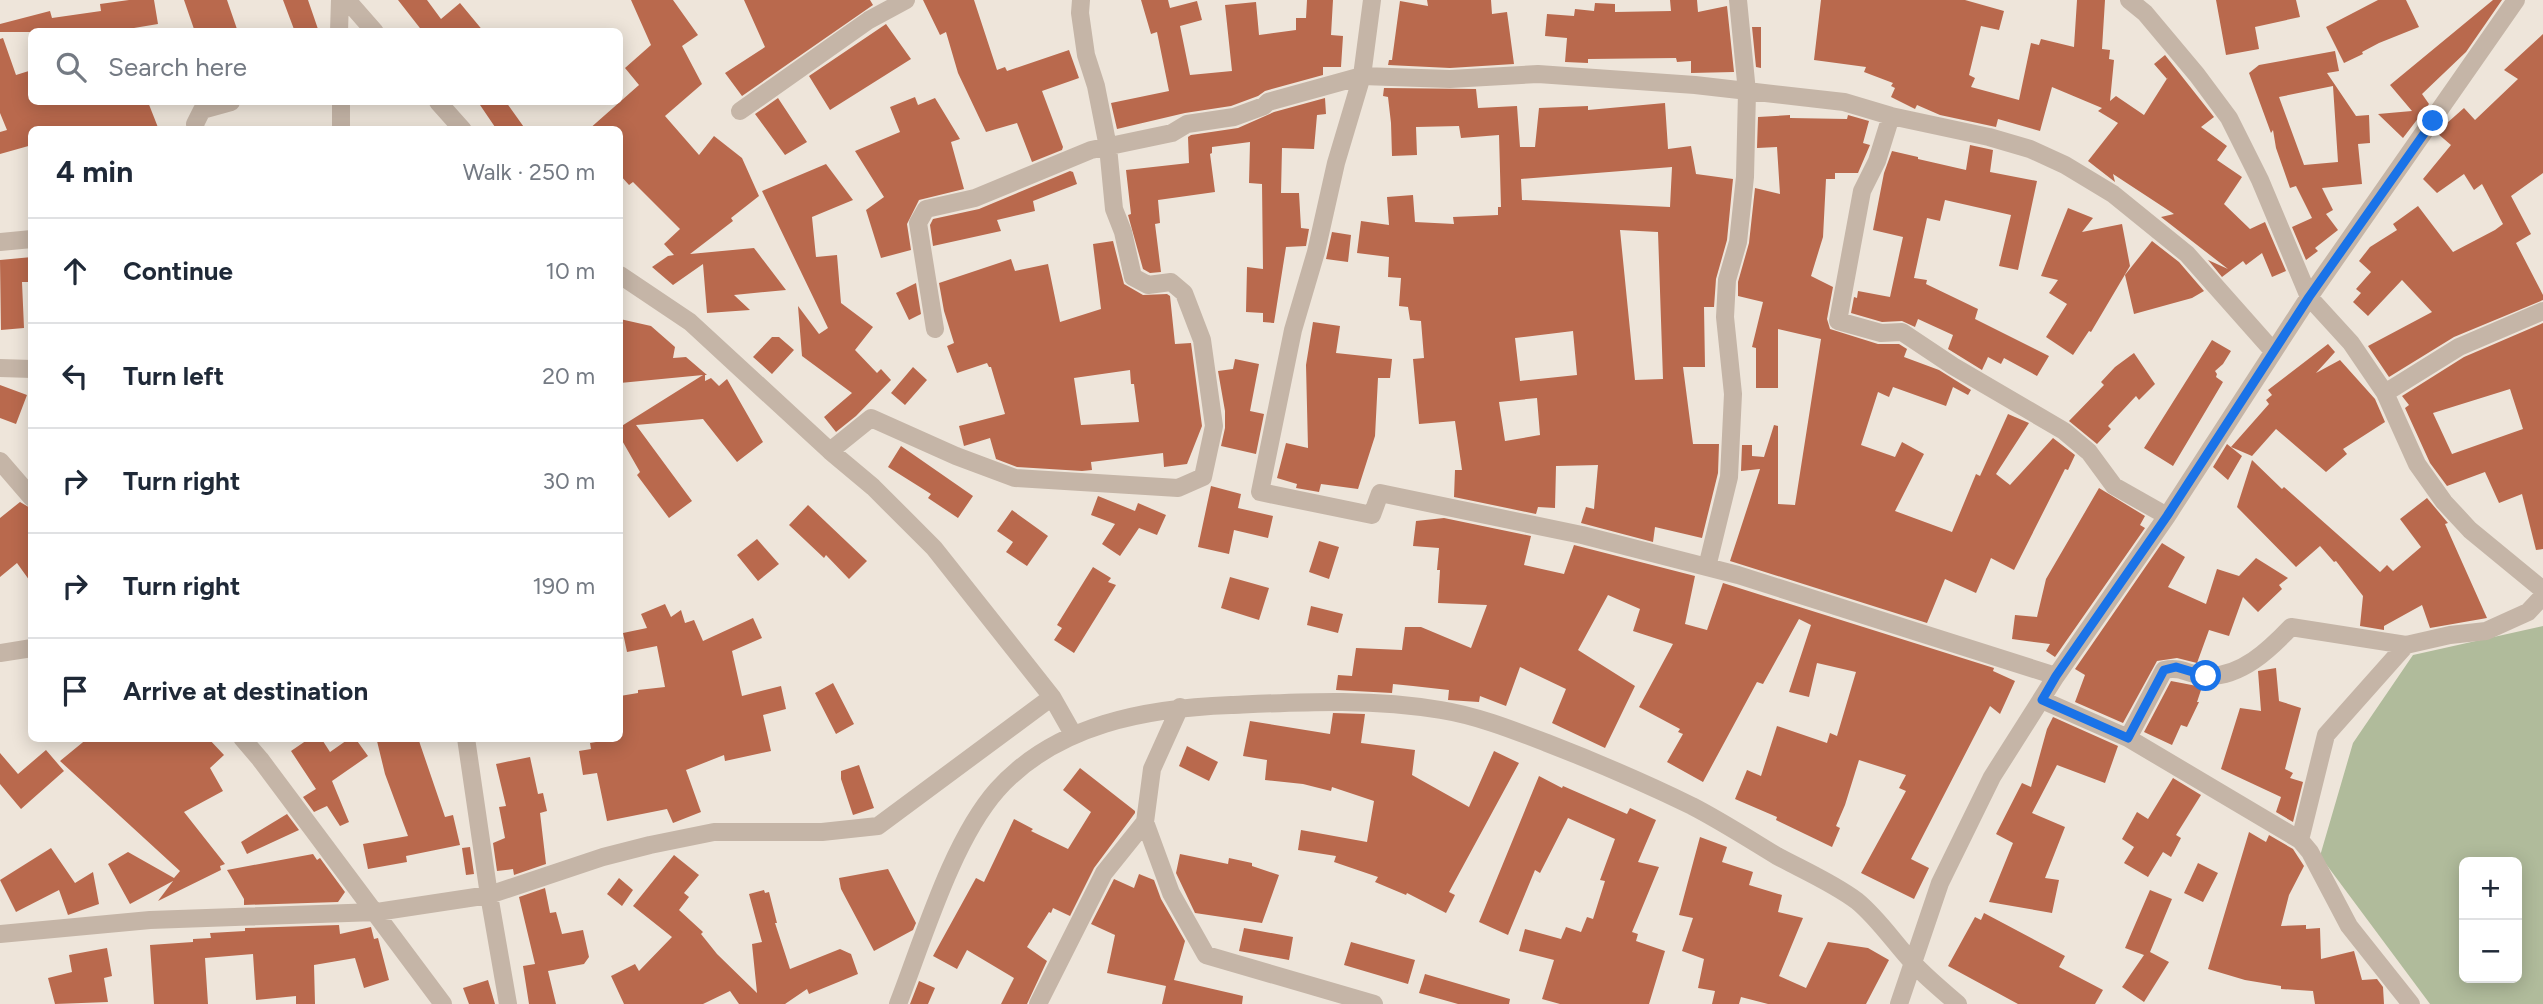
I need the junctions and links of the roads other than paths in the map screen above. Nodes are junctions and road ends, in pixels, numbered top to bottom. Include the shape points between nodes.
1 (340, 0) edge
2 (347, 0) edge
3 (906, 0) edge
4 (1081, 0) edge
5 (1373, 0) edge
6 (1738, 0) edge
7 (2129, 0) edge
8 (2516, 0) edge
9 (340, 28) edge
10 (372, 28) edge
11 (1362, 76) junction
12 (1747, 92) junction
13 (220, 105) edge
14 (341, 105) edge
15 (441, 105) edge
16 (740, 111) dead end
17 (1891, 116) junction
18 (195, 126) edge
19 (341, 126) edge
20 (459, 126) edge
21 (1108, 147) junction
22 (28, 239) edge
23 (0, 242) edge
24 (623, 277) edge
25 (2309, 297) junction
26 (2543, 311) edge
27 (935, 329) dead end
28 (2273, 351) junction
29 (0, 368) edge
30 (28, 369) edge
31 (2385, 393) junction
32 (830, 451) junction
33 (0, 461) edge
34 (28, 493) edge
35 (2167, 516) junction
36 (1707, 567) junction
37 (2543, 593) edge
38 (2406, 645) junction
39 (28, 649) edge
40 (0, 653) edge
41 (2056, 676) junction
42 (1052, 697) junction
43 (2042, 700) junction
44 (1180, 707) junction
45 (1073, 734) junction
46 (2128, 738) junction
47 (245, 742) edge
48 (467, 742) edge
49 (1144, 822) junction
50 (2300, 840) junction
51 (489, 895) junction
52 (377, 912) junction
53 (0, 934) edge
54 (1913, 963) junction
55 (443, 1004) edge
56 (508, 1004) edge
57 (898, 1004) edge
58 (1038, 1004) edge
59 (1374, 1004) edge
60 (1899, 1004) edge
61 (1958, 1004) edge
62 (2411, 1004) edge

1 - 9 street
2 - 10 street
3 - 16 street via 869,20
4 - 21 street via 1086,55
5 - 11 street
6 - 12 street
7 - 25 street via 2145,13 2229,118
8 - 25 street
11 - 12 street via 1450,79 1538,74
11 - 21 street via 1268,102 1234,117 1187,124 1172,133
11 - 36 street via 1293,330 1260,492 1372,514 1381,493 1582,535
12 - 17 street via 1844,102
12 - 36 street via 1744,190 1725,317 1733,394 1730,477
13 - 18 street via 202,110
14 - 19 street
15 - 20 street
17 - 28 street via 2029,149 2113,194 2187,254
17 - 35 street via 1862,191 1838,321 1881,333 1902,332 2064,431 2090,452 2114,486
21 - 27 street via 921,214 918,223
21 - 32 street via 1114,209 1133,277 1148,285 1171,282 1184,293 1202,340 1214,426 1203,477 1178,488 1015,478 871,418
22 - 23 street
24 - 32 street via 690,322
25 - 28 street
25 - 31 street via 2351,343
26 - 31 street via 2459,347
28 - 35 street
29 - 30 street
31 - 37 street via 2417,464 2444,502
32 - 42 street via 873,486 934,548
33 - 34 street
35 - 41 street
36 - 41 street
37 - 38 street via 2528,612 2486,631
38 - 46 street via 2291,627 2241,669 2206,676 2176,667 2164,670
38 - 50 street via 2326,735
39 - 40 street
41 - 43 street
42 - 45 street
42 - 51 street via 878,826 822,832 714,832 603,857
43 - 46 street
43 - 54 street via 1992,777 1954,849
44 - 45 street
44 - 49 street via 1152,769
44 - 54 street via 1385,703 1442,710 1497,724 1595,761 1694,807 1857,901
45 - 57 street via 1021,767 980,812 942,891
46 - 50 street
47 - 52 street
48 - 51 street
49 - 58 street via 1104,873
49 - 59 street via 1171,892 1206,955
50 - 62 street via 2349,926
51 - 52 street
51 - 56 street
52 - 53 street via 150,920
52 - 55 street
54 - 60 street
54 - 61 street

